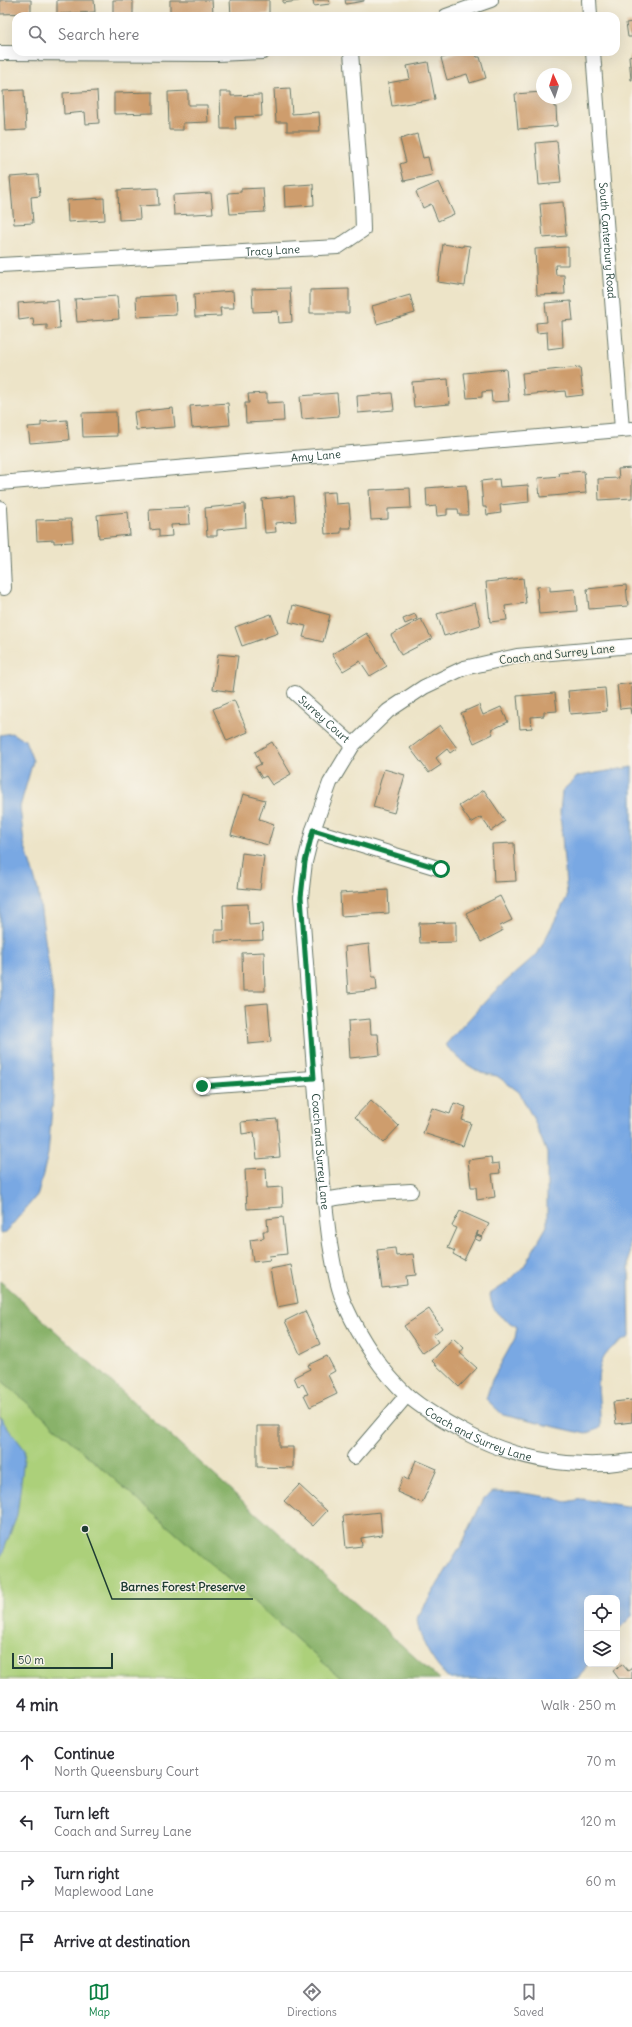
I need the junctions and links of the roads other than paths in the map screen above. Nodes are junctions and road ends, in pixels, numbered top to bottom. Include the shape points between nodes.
1 (491, 0) edge
2 (589, 0) edge
3 (457, 12) edge
4 (590, 12) edge
5 (0, 53) edge
6 (12, 53) edge
7 (351, 56) edge
8 (593, 56) edge
9 (0, 265) edge
10 (627, 429) edge
11 (0, 483) edge
12 (0, 508) edge
13 (4, 588) dead end
14 (632, 646) edge
15 (295, 693) dead end
16 (353, 744) junction
17 (313, 830) junction
18 (441, 869) dead end
19 (314, 1078) junction
20 (202, 1086) dead end
21 (411, 1191) dead end
22 (324, 1200) junction
23 (408, 1395) junction
24 (354, 1457) dead end
25 (632, 1461) edge

1 - 3 street
2 - 4 street
5 - 6 street
7 - 9 street, Tracy Lane via 363,230 338,247
8 - 10 street, South Canterbury Road
10 - 11 street, Amy Lane
12 - 13 street
14 - 16 street, Coach and Surrey Lane via 517,656 464,668 424,687 388,711
15 - 16 street, Surrey Court
16 - 17 street, Coach and Surrey Lane via 330,783
17 - 18 street
17 - 19 street, Coach and Surrey Lane via 305,862 301,897
19 - 20 street
19 - 22 street, Coach and Surrey Lane
21 - 22 street via 361,1194
22 - 23 street, Coach and Surrey Lane via 335,1276 345,1306 382,1366
23 - 24 street
23 - 25 street, Coach and Surrey Lane via 444,1422 489,1445 522,1456 568,1463 614,1464

